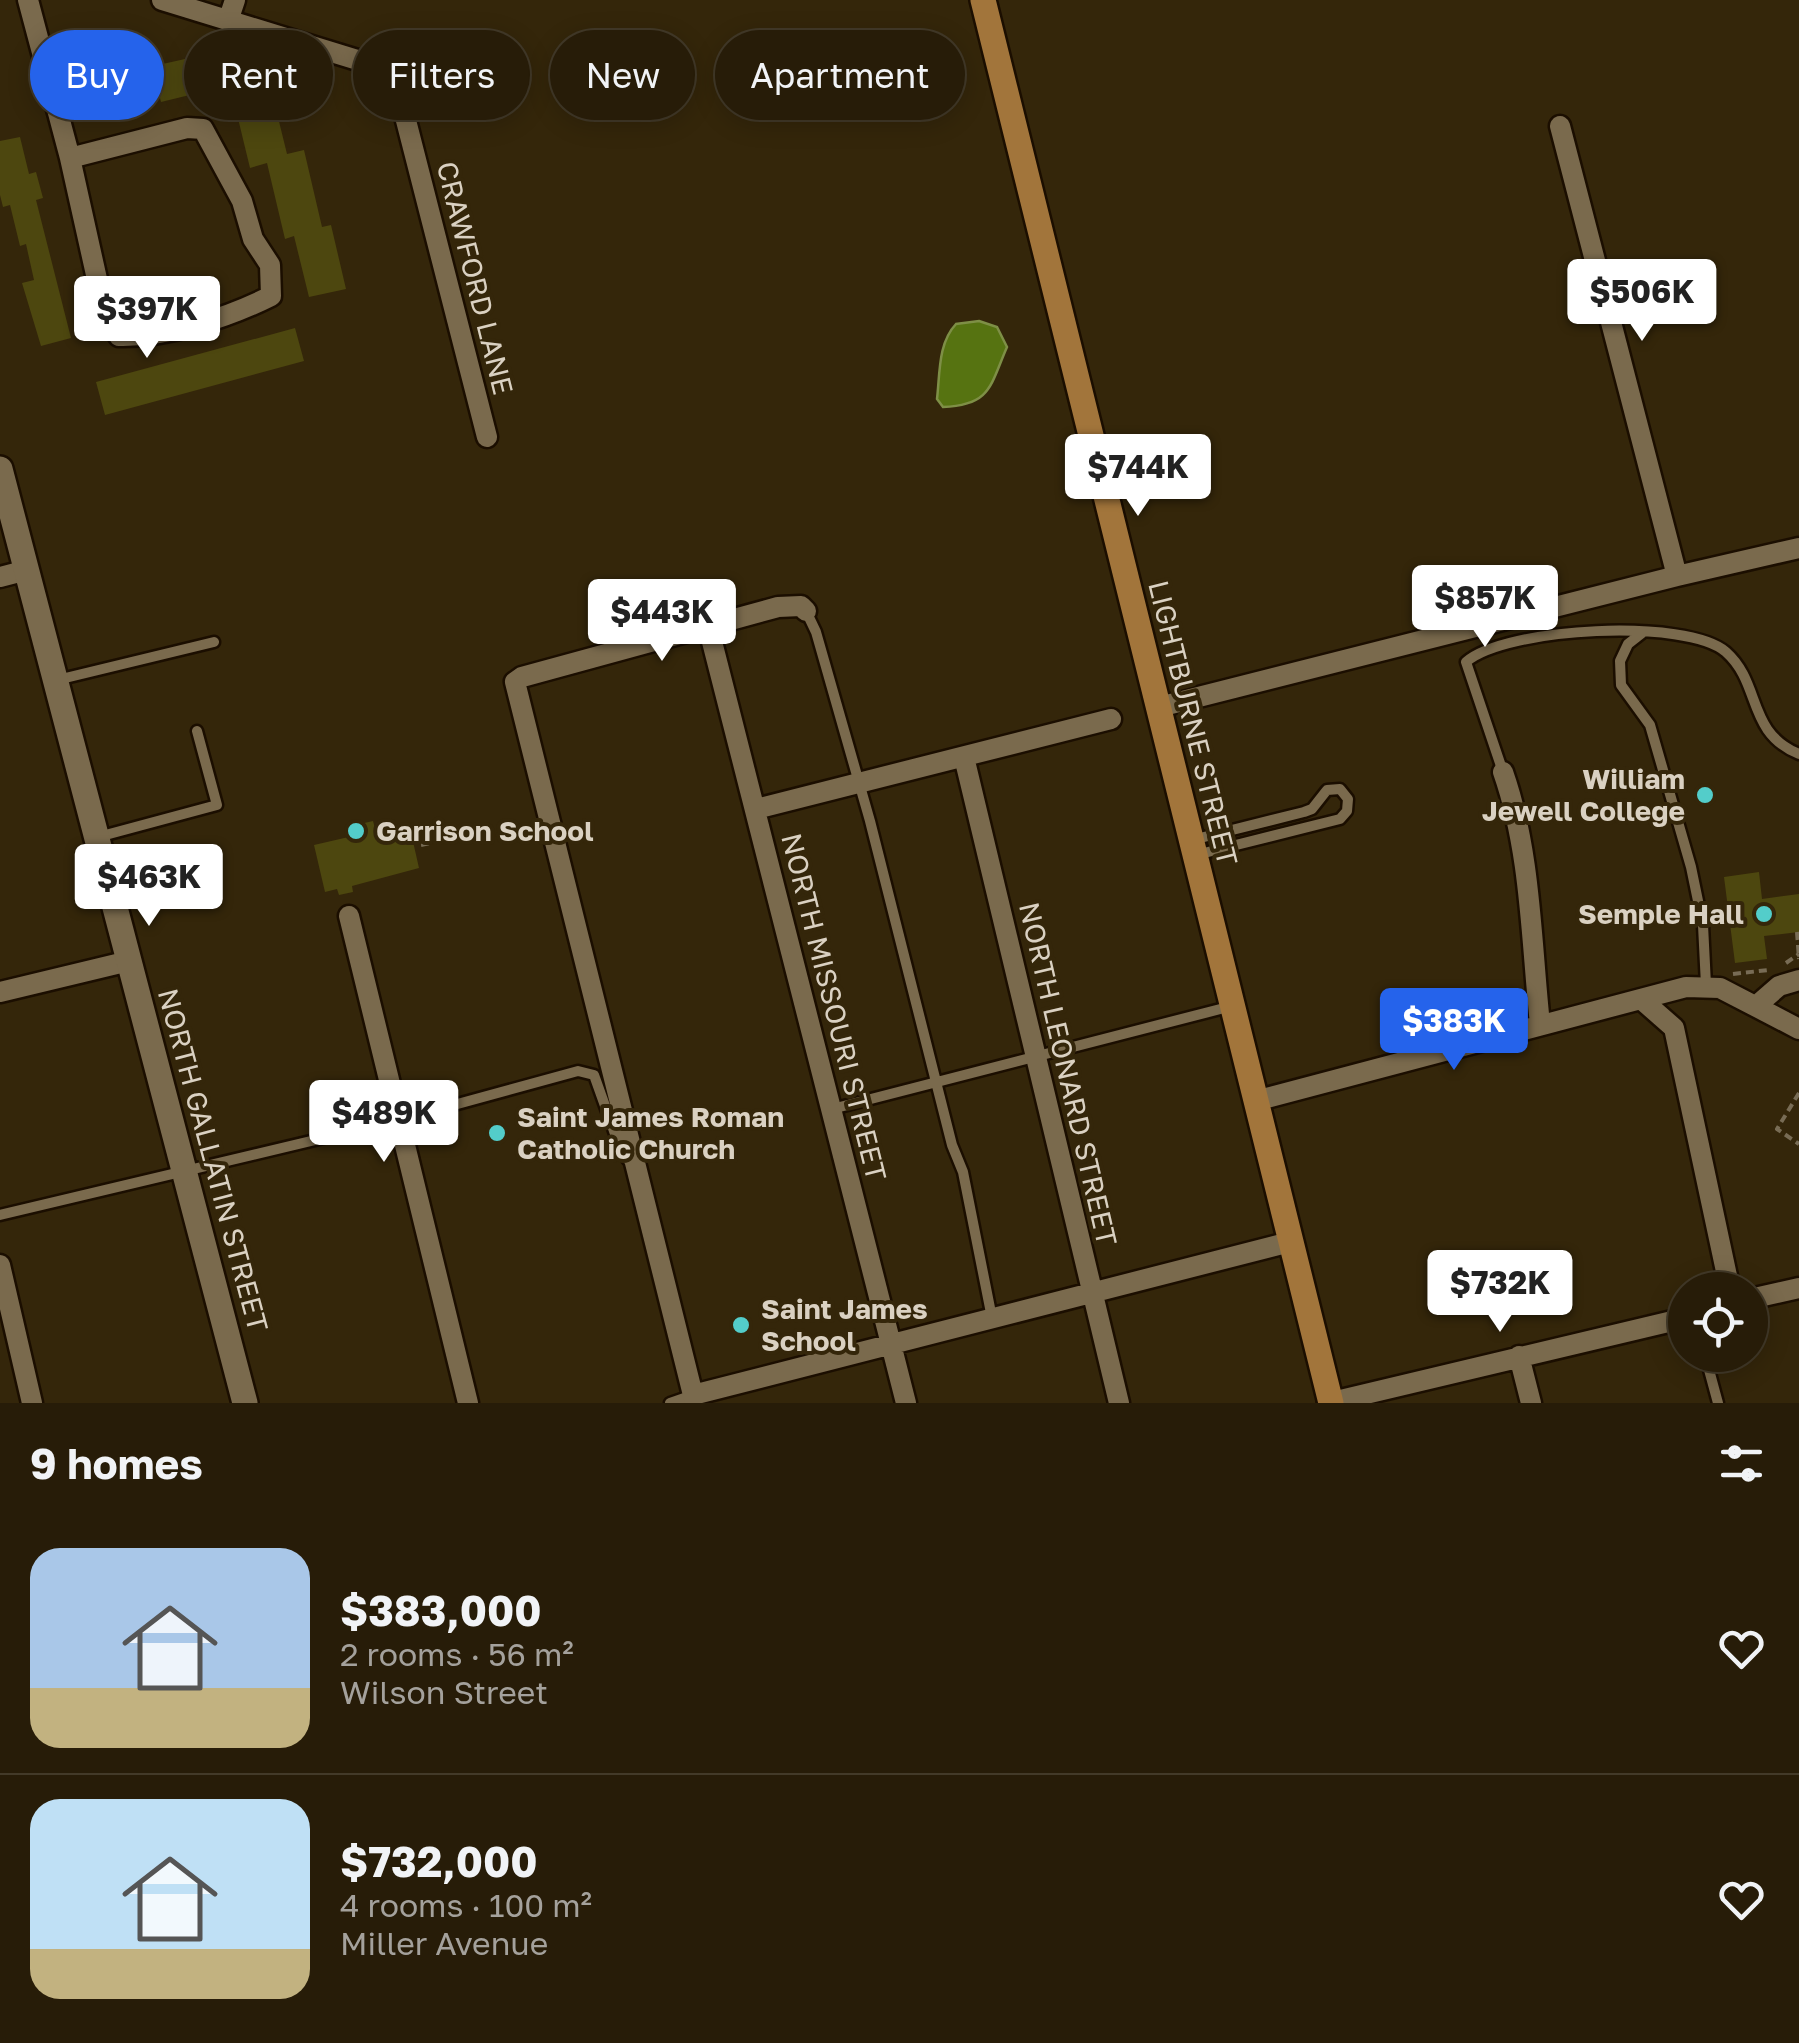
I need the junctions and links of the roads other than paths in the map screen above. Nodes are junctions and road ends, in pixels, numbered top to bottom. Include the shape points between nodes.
1 (28, 0) edge
2 (162, 0) edge
3 (235, 0) edge
4 (984, 0) edge
5 (228, 21) junction
6 (1560, 126) dead end
7 (70, 158) junction
8 (487, 437) dead end
9 (0, 469) edge
10 (1799, 548) edge
11 (27, 570) junction
12 (1677, 576) junction
13 (0, 577) edge
14 (806, 610) joint
15 (708, 626) junction
16 (1642, 633) junction
17 (214, 642) dead end
18 (56, 680) junction
19 (1159, 707) junction
20 (1111, 719) dead end
21 (197, 732) dead end
22 (1799, 754) edge
23 (964, 757) junction
24 (1503, 772) joint
25 (858, 782) junction
26 (756, 808) junction
27 (97, 837) junction
28 (1194, 847) junction
29 (349, 916) dead end
30 (129, 960) junction
31 (1799, 980) edge
32 (1706, 985) junction
33 (0, 992) edge
34 (1641, 998) junction
35 (1232, 1006) junction
36 (1756, 1006) junction
37 (1540, 1024) junction
38 (1799, 1029) edge
39 (1035, 1056) junction
40 (936, 1082) junction
41 (1255, 1101) junction
42 (832, 1109) junction
43 (399, 1120) junction
44 (184, 1170) junction
45 (638, 1177) junction
46 (0, 1215) edge
47 (1290, 1242) junction
48 (0, 1265) edge
49 (1726, 1272) edge
50 (1799, 1288) edge
51 (1092, 1293) junction
52 (1768, 1296) edge
53 (992, 1318) junction
54 (1668, 1322) edge
55 (891, 1344) junction
56 (1520, 1356) junction
57 (1710, 1372) edge
58 (694, 1399) edge
59 (32, 1403) edge
60 (245, 1403) edge
61 (468, 1403) edge
62 (670, 1403) edge
63 (906, 1403) edge
64 (1119, 1403) edge
65 (1330, 1403) edge
66 (1531, 1403) edge
67 (1718, 1403) edge

1 - 7 street
2 - 5 street, CRAWFORD LANE
3 - 5 street
4 - 19 main road, LIGHTBURNE STREET
5 - 8 street, CRAWFORD LANE via 364,62 395,88
6 - 12 street
7 - 7 street via 105,315 119,336 145,336 271,296 270,265 203,129
9 - 11 street, NORTH GALLATIN STREET
10 - 12 street
11 - 13 street
11 - 18 street, NORTH GALLATIN STREET
12 - 19 street
14 - 15 street via 778,607
14 - 25 lane
15 - 26 street, NORTH MISSOURI STREET
15 - 45 street via 515,682
16 - 22 lane via 1691,636 1722,649 1742,674 1764,730
16 - 24 lane via 1584,630 1528,637 1466,662
16 - 32 lane via 1620,661 1621,685 1650,725 1703,925
17 - 18 lane
18 - 27 street, NORTH GALLATIN STREET
19 - 28 main road, LIGHTBURNE STREET
20 - 23 street
21 - 27 lane via 217,805
23 - 25 street
23 - 39 street, NORTH LEONARD STREET
24 - 37 street via 1525,864
25 - 26 street
25 - 40 lane
26 - 42 street, NORTH MISSOURI STREET
27 - 30 street, NORTH GALLATIN STREET
28 - 28 lane via 1340,818 1348,800 1340,789 1328,790 1312,809
28 - 35 main road, LIGHTBURNE STREET
29 - 43 street
30 - 33 street
30 - 44 street, NORTH GALLATIN STREET
31 - 36 street via 1779,986
32 - 34 street
32 - 36 street
34 - 37 street
34 - 49 street via 1674,1028
35 - 39 lane
35 - 41 main road, LIGHTBURNE STREET
36 - 38 street
37 - 41 street
39 - 40 lane
39 - 51 street, NORTH LEONARD STREET
40 - 42 lane
40 - 53 lane via 963,1172
41 - 47 main road, LIGHTBURNE STREET
42 - 55 street, NORTH MISSOURI STREET
43 - 44 lane
43 - 45 lane via 578,1072 594,1075 618,1145
43 - 61 street
44 - 46 lane
44 - 60 street, NORTH GALLATIN STREET
45 - 58 street
47 - 51 street
47 - 65 main road, LIGHTBURNE STREET
48 - 59 street
50 - 52 street
51 - 53 street
51 - 64 street, NORTH LEONARD STREET
53 - 55 street
54 - 56 street
55 - 58 street
55 - 63 street, NORTH MISSOURI STREET
56 - 65 street
56 - 66 street
57 - 67 lane
58 - 62 lane

